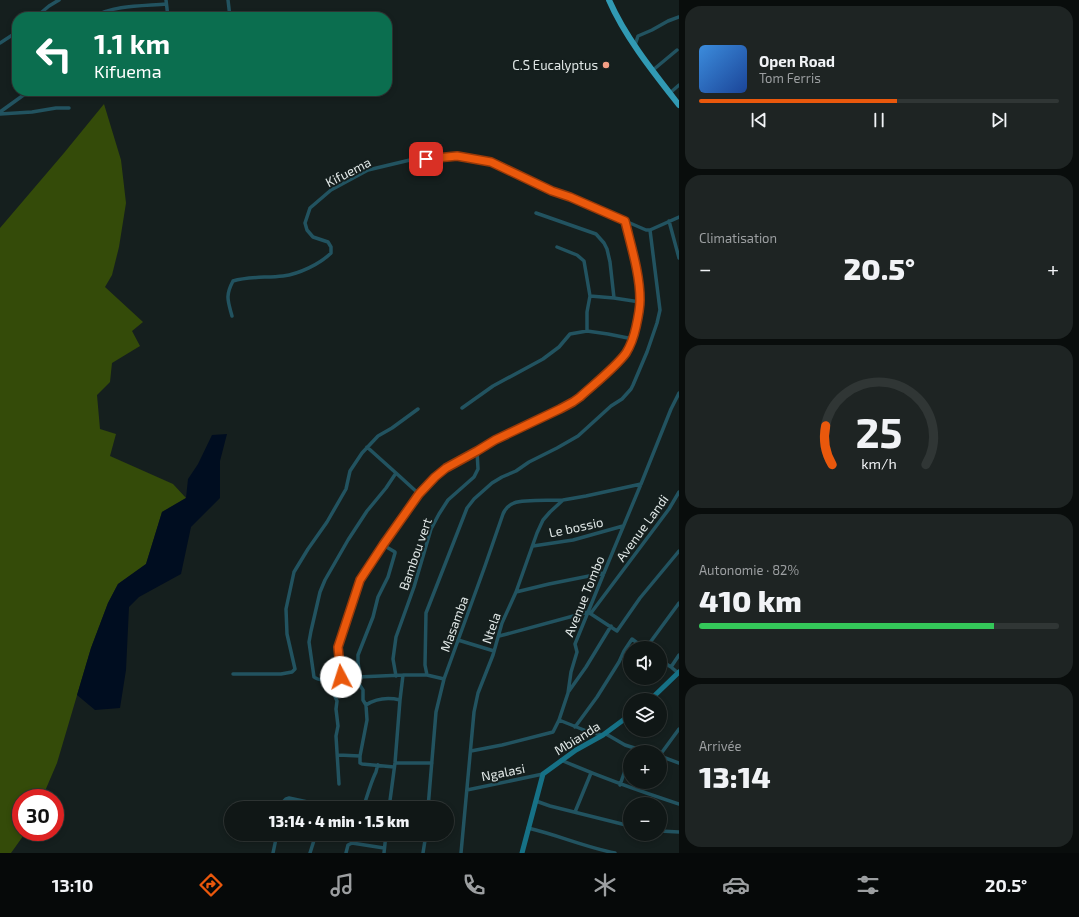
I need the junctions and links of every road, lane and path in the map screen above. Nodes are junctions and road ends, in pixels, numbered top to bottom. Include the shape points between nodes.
1 (59, 0) edge
2 (228, 0) edge
3 (610, 0) edge
4 (166, 2) edge
5 (42, 12) edge
6 (104, 12) edge
7 (167, 12) edge
8 (229, 12) edge
9 (679, 17) edge
10 (12, 35) edge
11 (0, 43) edge
12 (635, 45) junction
13 (677, 50) dead end
14 (653, 70) junction
15 (679, 85) edge
16 (670, 92) junction
17 (22, 96) edge
18 (679, 105) edge
19 (69, 108) dead end
20 (0, 113) edge
21 (536, 213) dead end
22 (679, 217) edge
23 (625, 221) junction
24 (669, 221) junction
25 (650, 230) junction
26 (557, 247) dead end
27 (679, 258) edge
28 (590, 296) junction
29 (614, 298) junction
30 (640, 302) junction
31 (232, 316) dead end
32 (587, 330) junction
33 (633, 339) junction
34 (679, 392) edge
35 (462, 408) dead end
36 (418, 409) dead end
37 (367, 447) junction
38 (477, 451) junction
39 (396, 473) junction
40 (641, 484) junction
41 (679, 492) edge
42 (419, 494) junction
43 (563, 500) junction
44 (623, 526) junction
45 (383, 545) junction
46 (533, 546) junction
47 (679, 551) edge
48 (604, 573) junction
49 (516, 592) junction
50 (678, 606) edge
51 (590, 613) junction
52 (611, 626) junction
53 (498, 636) junction
54 (458, 640) junction
55 (650, 641) edge
56 (494, 651) junction
57 (623, 654) edge
58 (679, 655) edge
59 (667, 664) edge
60 (671, 667) junction
61 (679, 672) edge
62 (233, 674) dead end
63 (403, 675) junction
64 (427, 675) junction
65 (360, 676) junction
66 (396, 676) junction
67 (341, 677) junction
68 (332, 678) junction
69 (355, 678) junction
70 (444, 679) junction
71 (568, 693) junction
72 (657, 693) edge
73 (400, 700) junction
74 (366, 705) junction
75 (559, 720) junction
76 (623, 720) edge
77 (575, 727) junction
78 (679, 730) edge
79 (605, 734) junction
80 (624, 745) edge
81 (667, 746) edge
82 (471, 751) junction
83 (338, 755) junction
84 (360, 756) junction
85 (667, 758) edge
86 (561, 760) junction
87 (432, 763) junction
88 (679, 763) edge
89 (378, 765) junction
90 (394, 765) junction
91 (591, 773) junction
92 (543, 774) junction
93 (623, 776) edge
94 (339, 784) dead end
95 (620, 784) junction
96 (467, 790) junction
97 (283, 801) edge
98 (304, 801) edge
99 (365, 801) edge
100 (390, 801) edge
101 (429, 801) edge
102 (536, 801) junction
103 (679, 804) edge
104 (575, 812) junction
105 (623, 824) edge
106 (528, 828) junction
107 (667, 831) edge
108 (679, 832) edge
109 (276, 841) edge
110 (314, 841) edge
111 (385, 841) edge
112 (425, 841) edge
113 (384, 848) junction
114 (273, 853) edge
115 (310, 853) edge
116 (346, 853) edge
117 (384, 853) edge
118 (423, 853) edge
119 (461, 853) edge
120 (522, 853) edge
121 (615, 853) edge

1 - 5 street
2 - 8 street
3 - 12 highway via 616,15
4 - 6 street
4 - 7 street
9 - 12 street via 638,36
10 - 11 street
12 - 14 highway
13 - 14 street
14 - 16 highway
15 - 16 street
16 - 18 highway
17 - 20 street
19 - 20 street
21 - 29 street via 596,234 607,249
22 - 24 street
23 - 25 street, Kifuema
23 - 30 street via 635,262
23 - 31 street, Kifuema via 491,162 457,156 410,160 375,168 330,190 310,208 305,223 307,230 313,237 328,242 331,253 310,268 285,276 242,278 233,281 228,291
24 - 25 street
24 - 27 street
25 - 64 street via 660,310 647,352 631,389 578,436 492,483 467,508 426,613
26 - 28 street via 577,255 584,261
28 - 29 street
28 - 32 street
29 - 30 street
30 - 33 street
32 - 33 street
32 - 35 street via 570,334 543,360 493,386
33 - 38 street via 626,354 616,365 573,402
34 - 40 street, Avenue Tombo
36 - 37 street via 378,436
37 - 39 street
37 - 62 street via 350,471 346,489 327,522 294,572 286,610 286,634 295,669 281,674
38 - 42 street via 440,472
38 - 66 street, Bambou vert via 477,473 448,500 432,529 396,637 393,659
39 - 42 street
39 - 68 street via 348,540 320,592 309,642 314,677 320,680
40 - 43 street
40 - 44 street, Avenue Tombo
41 - 51 street, Avenue Landi via 669,509
42 - 45 street
43 - 46 street, Ntela via 543,520
43 - 54 street, Masamba via 514,503 505,509
44 - 46 street, Le bossio via 581,538
44 - 48 street, Avenue Tombo
45 - 65 street via 395,553 358,655
45 - 67 street via 360,580 345,625 338,647
46 - 49 street, Ntela
47 - 52 street via 640,598 617,631
48 - 49 street
48 - 51 street, Avenue Tombo
49 - 53 street, Ntela
50 - 55 street
51 - 52 street
51 - 53 street
51 - 71 street, Avenue Tombo via 575,644 577,652
52 - 71 street
53 - 56 street, Ntela
54 - 56 street
54 - 70 street, Masamba
56 - 82 street, Ntela via 478,693
57 - 77 street
58 - 60 street
59 - 60 street
60 - 61 street
61 - 72 street
63 - 64 street
63 - 66 street
63 - 73 street
64 - 70 street
65 - 66 street
65 - 69 street
67 - 68 street
67 - 69 street
68 - 83 street via 336,688 334,694 337,701
69 - 74 street via 363,690
70 - 87 street, Masamba via 436,712
71 - 75 street, Avenue Tombo
73 - 74 street via 382,698
73 - 90 street
74 - 84 street via 368,720
75 - 77 street
75 - 82 street, Avenue Tombo via 553,732
76 - 79 street, Mbianda
77 - 79 street
78 - 81 street
79 - 80 street
79 - 86 street, Mbianda
82 - 96 street, Ntela
83 - 84 street
83 - 94 street
84 - 89 street via 361,764
85 - 88 street
86 - 91 street
86 - 92 street, Mbianda
87 - 90 street
87 - 101 street, Masamba
89 - 90 street
89 - 99 street
90 - 100 street
91 - 95 street
91 - 104 street
92 - 96 street, Ngalasi
92 - 102 street
93 - 95 street
95 - 103 street
96 - 119 street, Ntela
97 - 98 street via 286,798
102 - 104 street
102 - 106 street
104 - 105 street
106 - 120 street
106 - 121 street
107 - 108 street
109 - 114 street
110 - 115 street
111 - 113 street
112 - 118 street
113 - 116 street via 352,843 348,845
113 - 117 street

